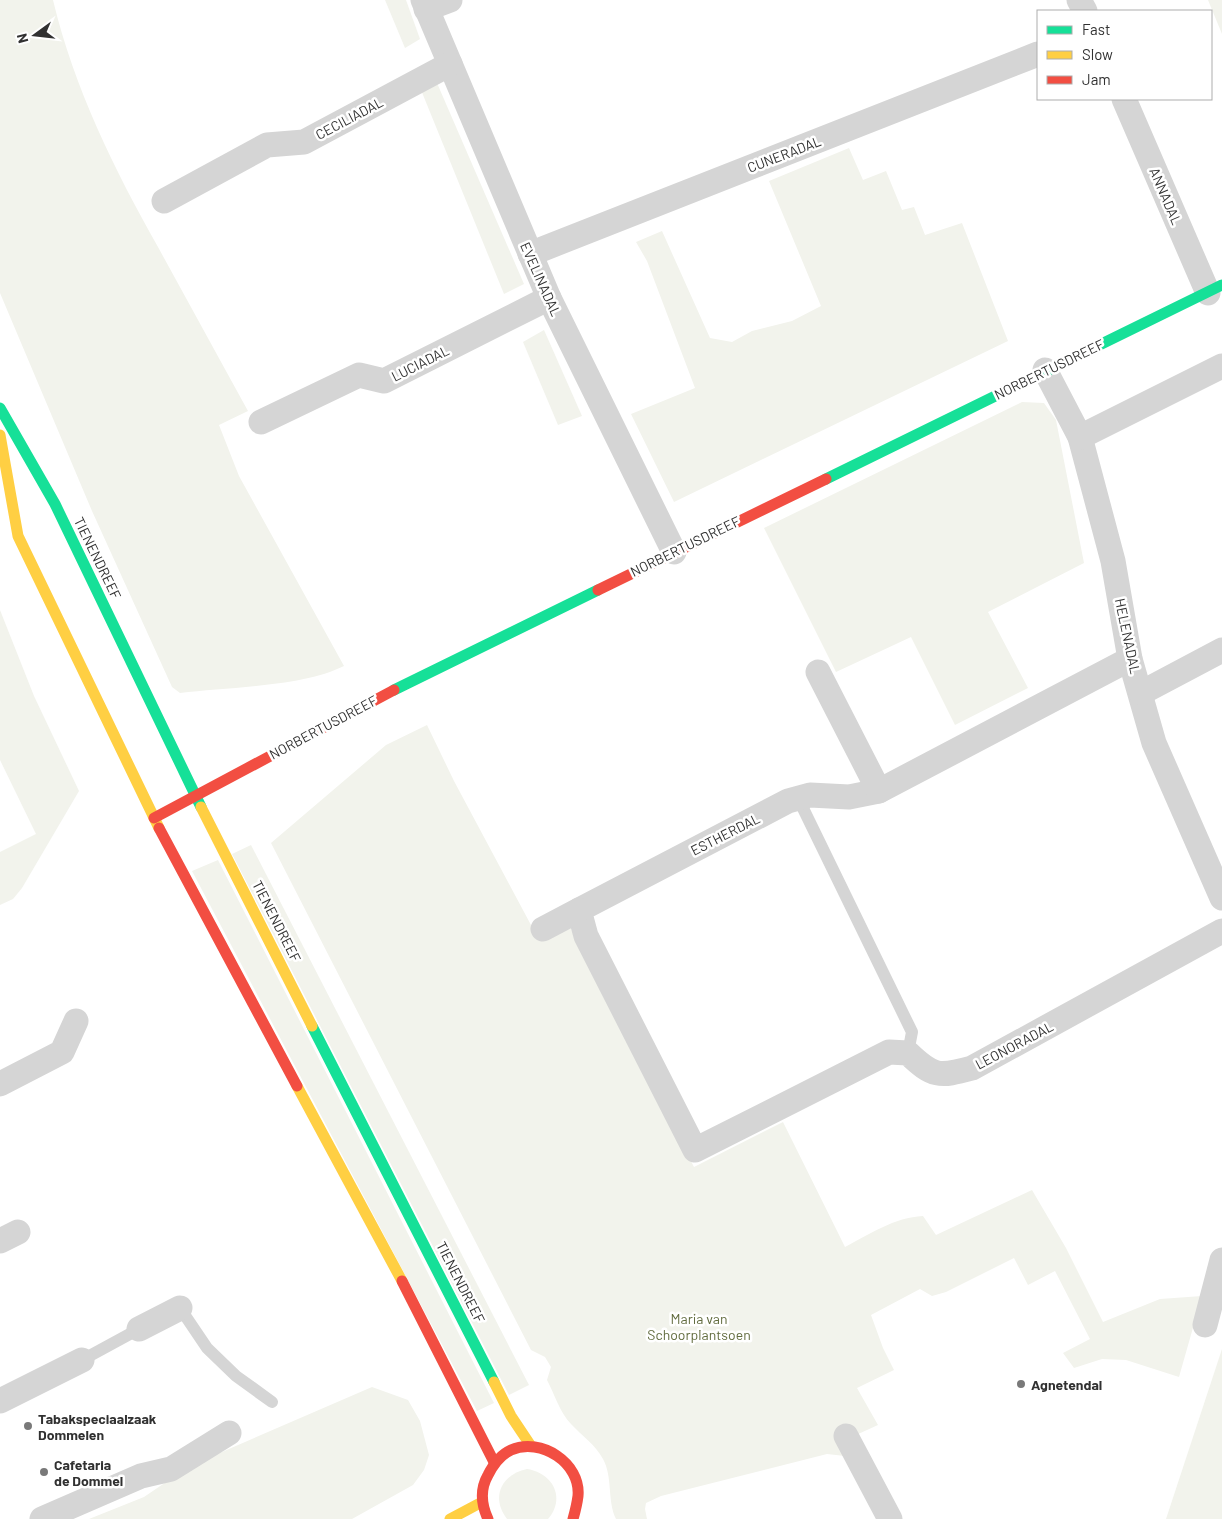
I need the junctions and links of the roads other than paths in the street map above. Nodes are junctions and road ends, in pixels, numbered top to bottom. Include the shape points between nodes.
1 (450, 0) edge
2 (425, 5) edge
3 (1037, 54) edge
4 (450, 64) junction
5 (1124, 100) edge
6 (164, 201) dead end
7 (530, 254) junction
8 (1215, 289) edge
9 (549, 298) junction
10 (1222, 366) edge
11 (1045, 370) junction
12 (0, 408) edge
13 (261, 422) dead end
14 (0, 435) edge
15 (1080, 437) junction
16 (674, 552) junction
17 (1222, 650) edge
18 (1130, 659) junction
19 (818, 672) dead end
20 (1141, 693) junction
21 (879, 791) junction
22 (195, 796) junction
23 (798, 798) junction
24 (154, 818) junction
25 (1222, 898) edge
26 (579, 910) junction
27 (543, 929) dead end
28 (1222, 931) edge
29 (76, 1021) dead end
30 (908, 1053) junction
31 (0, 1084) edge
32 (1222, 1260) edge
33 (180, 1308) joint
34 (1205, 1325) dead end
35 (139, 1330) joint
36 (82, 1360) joint
37 (0, 1401) edge
38 (272, 1402) dead end
39 (229, 1433) dead end
40 (846, 1436) dead end
41 (532, 1446) junction
42 (494, 1462) junction
43 (482, 1502) junction
44 (42, 1519) edge
45 (450, 1519) edge
46 (488, 1519) edge
47 (573, 1519) edge
48 (890, 1519) edge

1 - 2 street
2 - 4 street, EVELINADAL
3 - 7 street, CUNERADAL
4 - 6 street, CECILIADAL via 304,142 267,145
4 - 7 street, EVELINADAL
5 - 8 street, ANNADAL
7 - 9 street, EVELINADAL
8 - 11 street, NORBERTUSDREEF
9 - 13 street, LUCIADAL via 384,381 359,375
9 - 16 street, EVELINADAL
10 - 15 street
11 - 15 street, HELENADAL
11 - 16 street, NORBERTUSDREEF
12 - 22 street, TIENENDREEF via 55,504
14 - 24 street via 18,536
15 - 18 street, HELENADAL via 1113,561
16 - 22 street, NORBERTUSDREEF via 369,702
17 - 20 street
18 - 20 street, HELENADAL
18 - 21 street, ESTHERDAL
19 - 21 street
20 - 25 street, HELENADAL via 1154,743
21 - 23 street, ESTHERDAL via 849,797 810,795
22 - 24 street, NORBERTUSDREEF
22 - 41 street, TIENENDREEF via 511,1416
23 - 26 street, ESTHERDAL
23 - 30 lane via 912,1032
24 - 42 street via 430,1334
26 - 27 street, ESTHERDAL
26 - 30 street via 586,936 695,1150 889,1052
28 - 30 street, LEONORADAL via 972,1068 950,1074 926,1072
29 - 31 street via 62,1052
32 - 34 street
33 - 35 street
33 - 38 lane via 207,1348 236,1376
35 - 36 lane
36 - 37 street
39 - 44 street via 171,1469 141,1476
40 - 48 street
41 - 42 street via 505,1453
41 - 47 street via 559,1455 570,1466 577,1479 579,1494
42 - 43 street via 486,1474
43 - 45 street
43 - 46 street

